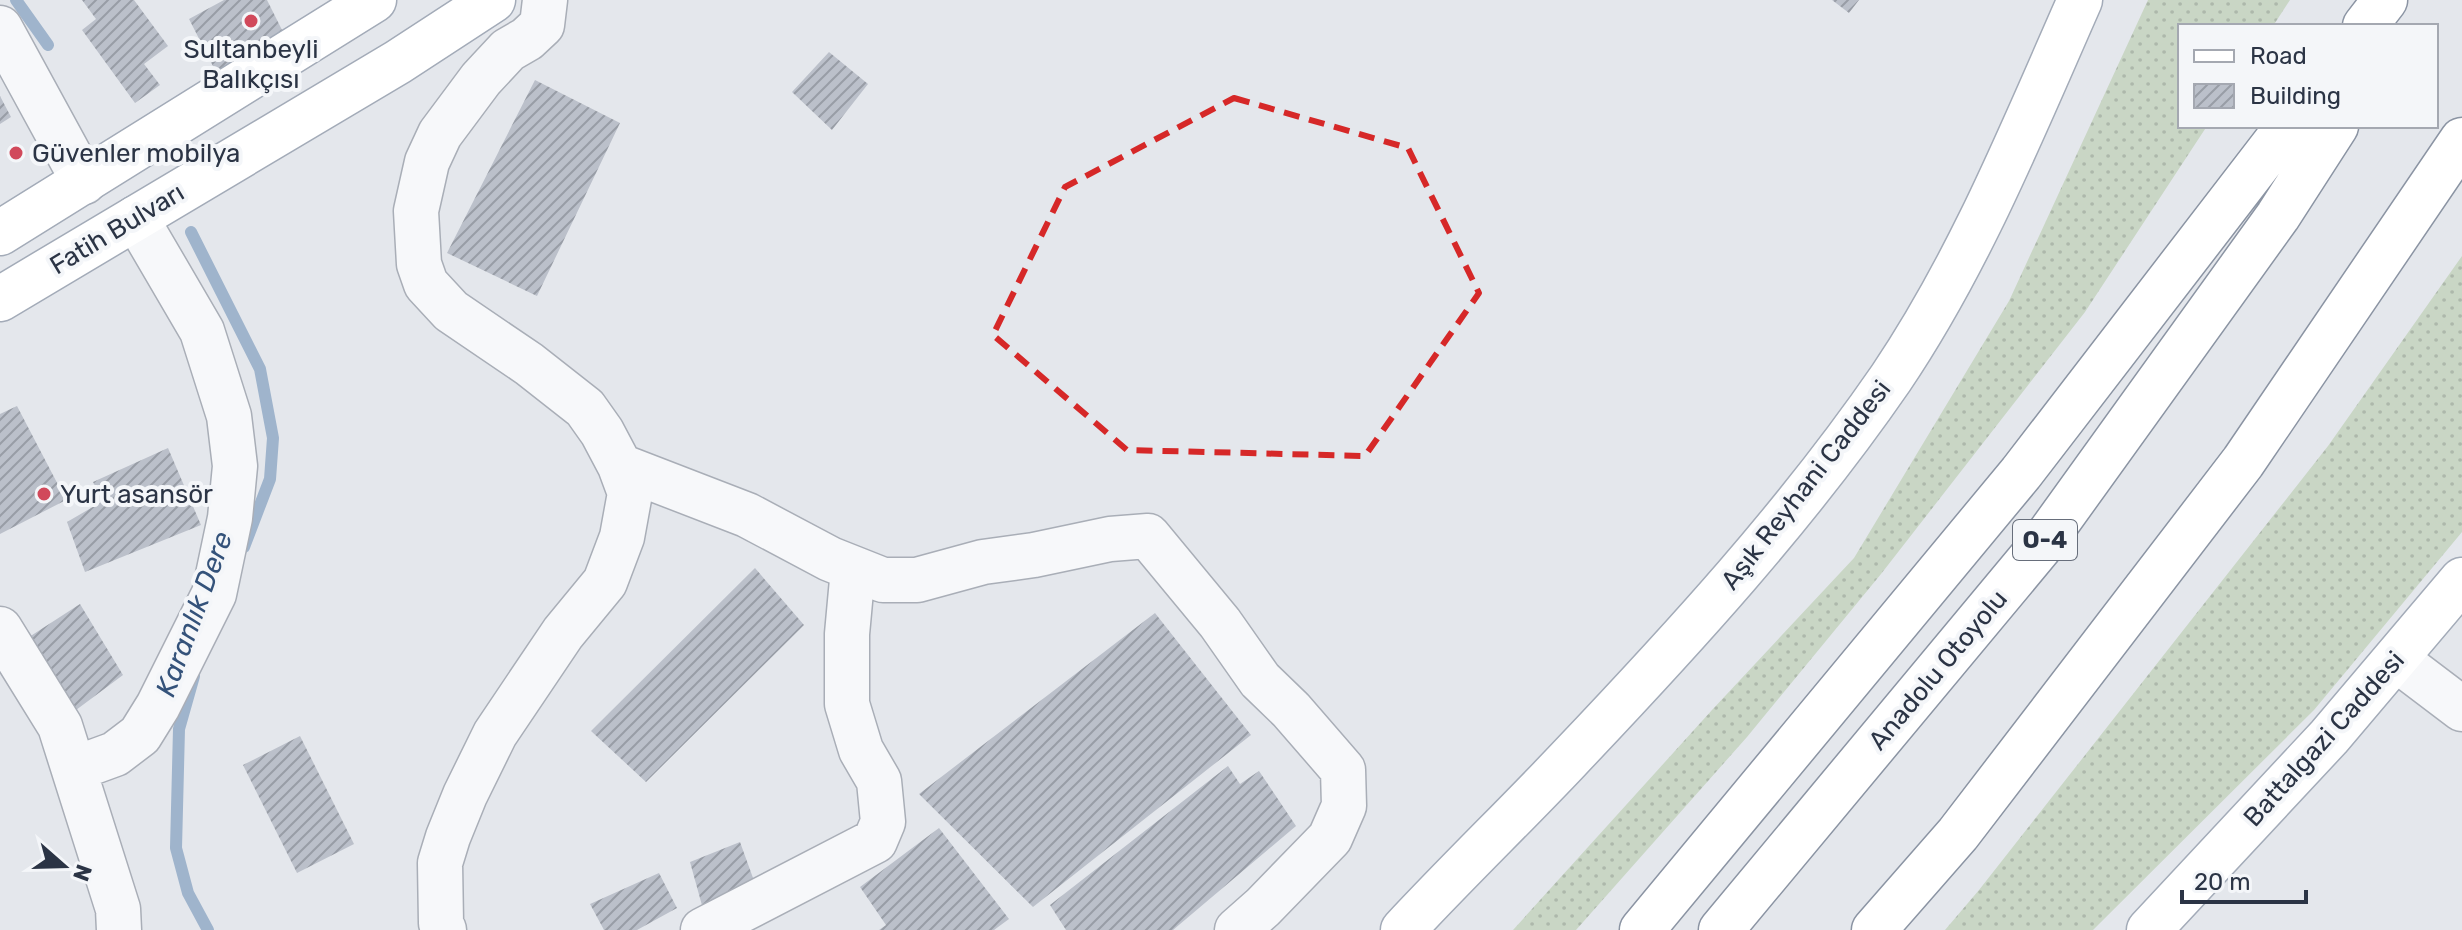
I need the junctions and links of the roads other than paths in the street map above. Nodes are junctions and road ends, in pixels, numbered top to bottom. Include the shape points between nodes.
1 (493, 0) edge
2 (545, 0) edge
3 (2080, 0) edge
4 (2385, 0) edge
5 (2419, 0) edge
6 (367, 2) edge
7 (2367, 24) edge
8 (2403, 24) edge
9 (0, 28) edge
10 (398, 62) junction
11 (2286, 128) edge
12 (2335, 128) edge
13 (2462, 140) edge
14 (84, 182) junction
15 (136, 218) junction
16 (0, 233) edge
17 (0, 299) edge
18 (620, 466) junction
19 (853, 569) junction
20 (2462, 580) edge
21 (0, 629) edge
22 (2396, 659) junction
23 (2462, 709) edge
24 (74, 769) junction
25 (1414, 920) edge
26 (119, 930) edge
27 (444, 930) edge
28 (703, 930) edge
29 (1237, 930) edge
30 (1642, 930) edge
31 (1721, 930) edge
32 (1874, 930) edge
33 (2149, 930) edge

1 - 10 main road, Fatih Bulvarı
2 - 18 street via 542,25 508,50 440,134 427,162 416,211 419,264 426,284 451,311 585,408
3 - 25 main road, Aşık Reyhani Caddesi via 1990,202 1891,377 1726,588
4 - 7 main road
5 - 8 main road
6 - 10 main road
6 - 14 main road
9 - 14 street
10 - 15 main road, Fatih Bulvarı
11 - 30 main road via 2021,473
12 - 31 main road, Anadolu Otoyolu / O-4 via 2278,216 2039,548
13 - 32 main road via 2243,462 1958,834
14 - 16 main road
15 - 17 main road, Fatih Bulvarı
15 - 24 street via 202,331 229,416 235,466 230,518 214,594 140,735 115,754
18 - 19 street via 747,515
18 - 27 street via 630,493 622,537 605,582 563,633 495,734 448,837 440,863
19 - 28 street via 847,704 861,750 879,781 883,822 875,841
19 - 29 street via 883,580 917,580 983,562 1148,536 1260,680 1343,770 1344,806 1330,838
20 - 22 main road, Battalgazi Caddesi
21 - 24 street via 60,726
22 - 23 street
22 - 33 main road, Battalgazi Caddesi
24 - 26 street via 118,909

